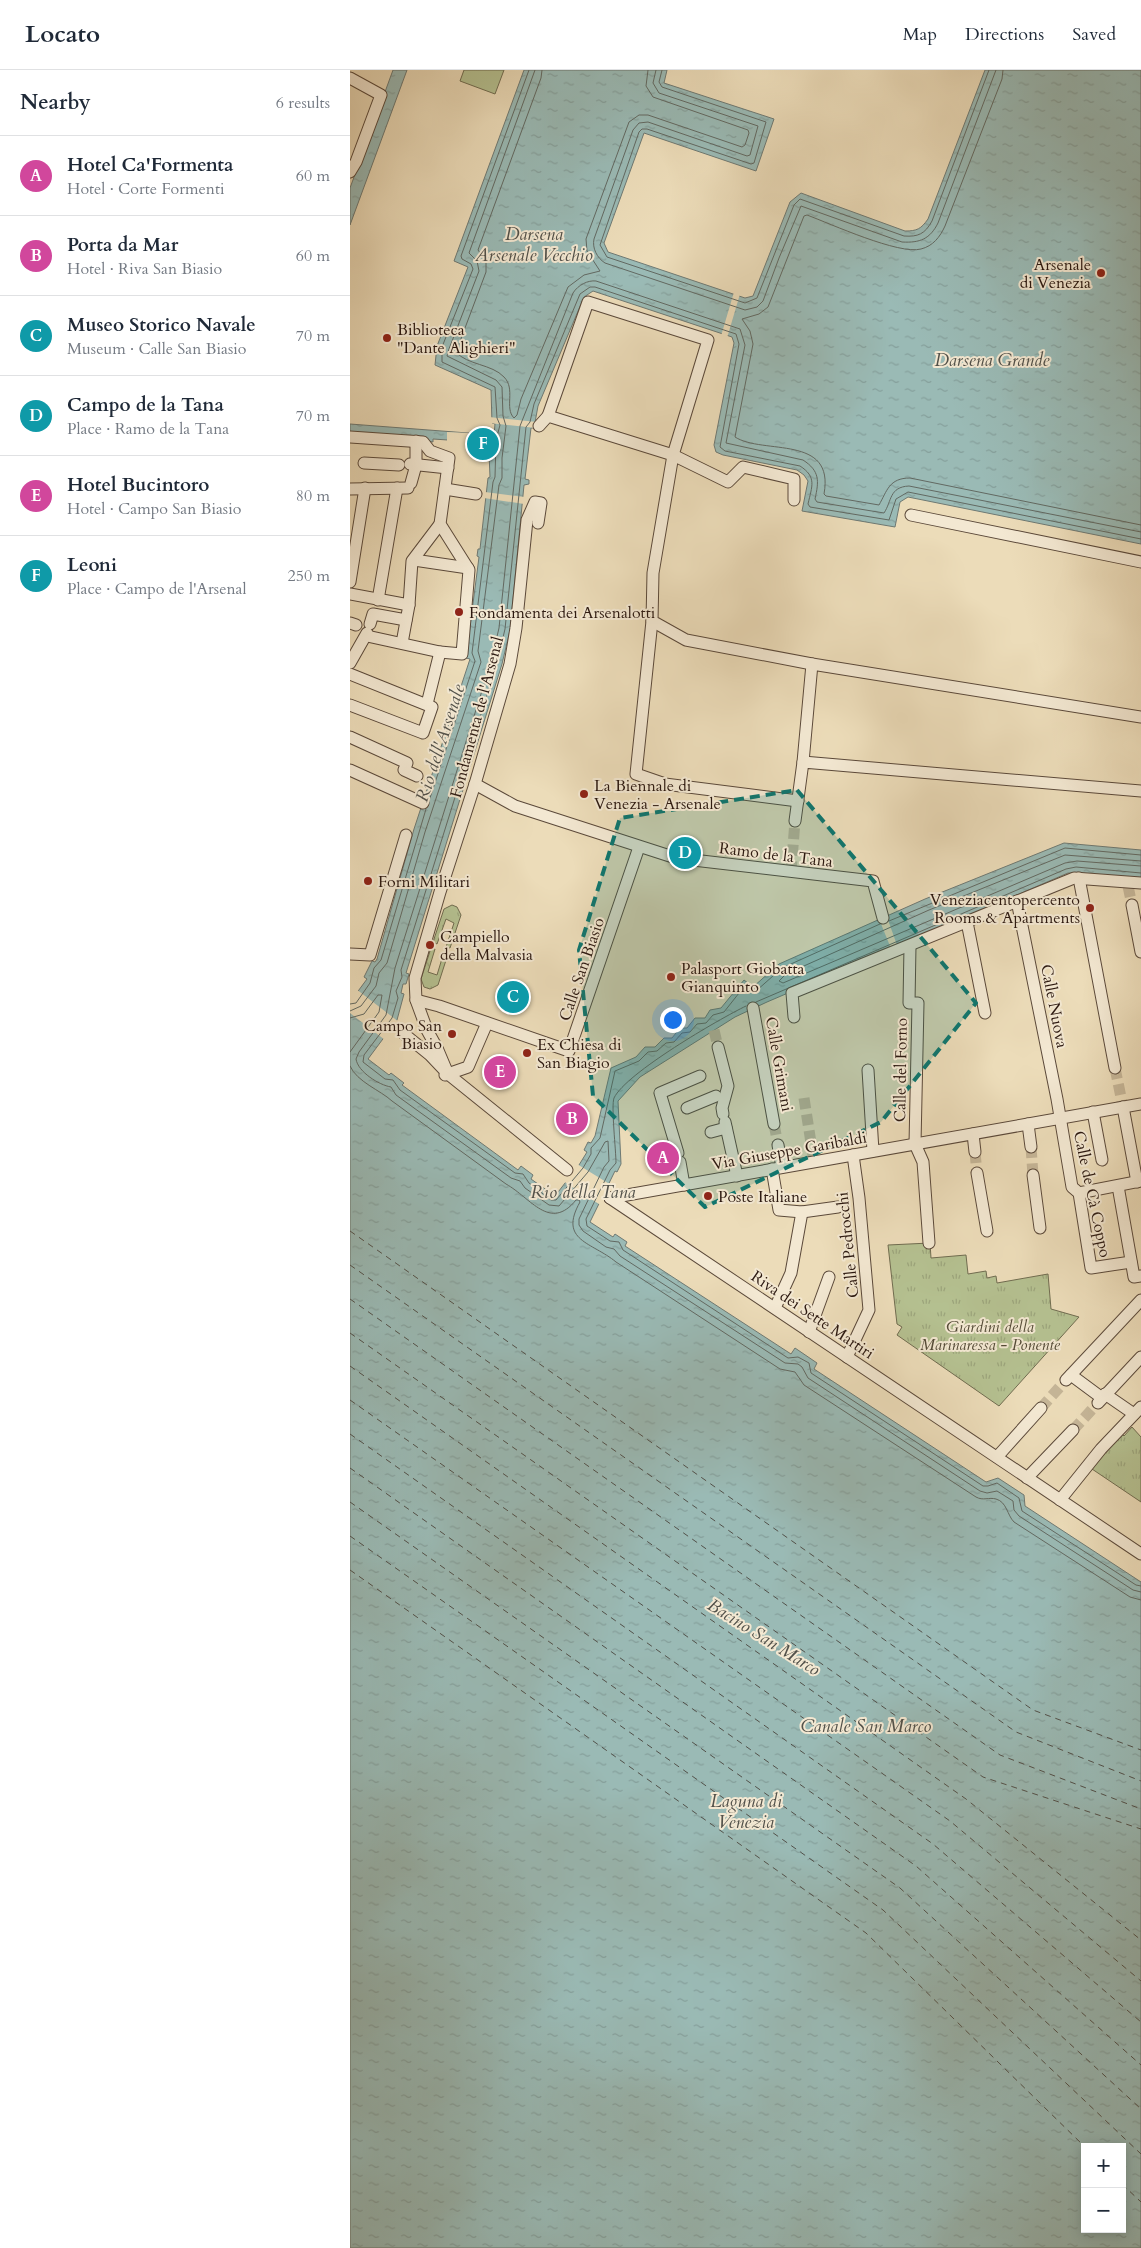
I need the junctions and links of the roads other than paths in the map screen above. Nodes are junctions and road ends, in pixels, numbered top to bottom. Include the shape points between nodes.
1 (350, 78) edge
2 (350, 172) edge
3 (548, 416) junction
4 (539, 426) dead end
5 (350, 438) edge
6 (414, 440) junction
7 (673, 455) junction
8 (451, 459) junction
9 (364, 463) dead end
10 (409, 465) junction
11 (406, 486) junction
12 (365, 488) junction
13 (350, 489) edge
14 (445, 489) junction
15 (476, 494) dead end
16 (794, 500) dead end
17 (911, 515) dead end
18 (535, 520) dead end
19 (440, 524) junction
20 (414, 560) junction
21 (1141, 562) edge
22 (469, 569) junction
23 (350, 582) edge
24 (350, 594) edge
25 (378, 600) junction
26 (409, 605) junction
27 (406, 620) junction
28 (652, 621) junction
29 (368, 631) junction
30 (402, 643) junction
31 (443, 652) junction
32 (352, 657) edge
33 (812, 664) junction
34 (350, 674) edge
35 (427, 704) junction
36 (352, 709) edge
37 (1141, 717) edge
38 (350, 737) edge
39 (803, 762) junction
40 (350, 770) edge
41 (417, 776) dead end
42 (475, 784) junction
43 (1141, 791) edge
44 (798, 801) junction
45 (423, 803) dead end
46 (795, 821) tunnel mouth
47 (406, 835) dead end
48 (639, 847) junction
49 (1079, 878) junction
50 (1141, 882) edge
51 (1017, 900) junction
52 (1132, 905) tunnel mouth
53 (883, 918) dead end
54 (968, 924) junction
55 (910, 946) junction
56 (1141, 952) edge
57 (350, 954) edge
58 (416, 998) junction
59 (753, 1008) dead end
60 (794, 1012) dead end
61 (985, 1013) dead end
62 (489, 1024) junction
63 (404, 1034) dead end
64 (718, 1047) tunnel mouth
65 (1115, 1068) tunnel mouth
66 (868, 1070) dead end
67 (446, 1074) junction
68 (700, 1076) dead end
69 (716, 1096) dead end
70 (1141, 1104) edge
71 (1123, 1107) junction
72 (687, 1108) dead end
73 (1093, 1112) junction
74 (1061, 1118) junction
75 (725, 1121) junction
76 (774, 1124) tunnel mouth
77 (1028, 1124) junction
78 (710, 1132) dead end
79 (973, 1134) junction
80 (915, 1144) junction
81 (778, 1145) tunnel mouth
82 (1031, 1147) tunnel mouth
83 (873, 1151) junction
84 (975, 1152) tunnel mouth
85 (853, 1155) junction
86 (1102, 1160) dead end
87 (777, 1168) junction
88 (567, 1170) dead end
89 (1033, 1175) tunnel mouth
90 (737, 1176) junction
91 (975, 1179) tunnel mouth
92 (1139, 1182) edge
93 (684, 1185) junction
94 (1118, 1186) junction
95 (1079, 1193) junction
96 (610, 1198) joint
97 (838, 1206) dead end
98 (802, 1212) junction
99 (1040, 1228) dead end
100 (987, 1230) dead end
101 (929, 1242) dead end
102 (1131, 1262) junction
103 (1141, 1276) edge
104 (829, 1277) dead end
105 (1141, 1300) edge
106 (774, 1308) junction
107 (809, 1332) junction
108 (847, 1357) junction
109 (1141, 1357) edge
110 (1102, 1398) junction
111 (1041, 1408) tunnel mouth
112 (1138, 1410) edge
113 (1073, 1430) tunnel mouth
114 (997, 1457) junction
115 (1027, 1478) junction
116 (1060, 1500) junction
117 (1141, 1554) edge

1 - 2 street via 381,95
3 - 4 street
3 - 7 street
3 - 7 street via 588,302 708,340
5 - 6 street
6 - 8 street
6 - 10 street
7 - 16 street via 728,482 743,467 794,479
7 - 28 street via 652,573
8 - 10 street
8 - 14 street
9 - 10 street
10 - 11 street
11 - 12 street
11 - 25 street
12 - 13 street
12 - 23 street
14 - 15 street
14 - 19 street
17 - 21 street
18 - 42 street, Fondamenta de l'Arsenal via 510,664
19 - 20 street
19 - 22 street
20 - 22 street
20 - 26 street
22 - 31 street via 462,654
24 - 25 street
25 - 26 street
26 - 27 street
27 - 29 street via 372,614
27 - 30 street
28 - 33 street via 686,640
28 - 44 street via 636,774 665,784
29 - 30 street
29 - 32 street
30 - 31 street
31 - 35 street
33 - 37 street
33 - 39 street
34 - 35 street
35 - 36 street via 432,707 423,733
38 - 41 street via 407,763 404,770
39 - 43 street
39 - 44 street
40 - 45 street
42 - 48 street via 515,806
42 - 58 street, Fondamenta de l'Arsenal via 415,978
44 - 46 street
47 - 57 street via 371,957
48 - 53 street, Ramo de la Tana via 676,858 874,881
48 - 62 street, Calle San Biasio via 569,1051
49 - 50 street via 1127,884
49 - 51 street
49 - 65 street
51 - 54 street
51 - 74 street, Calle Nuova
52 - 56 street
54 - 55 street
54 - 61 street
55 - 60 street via 792,993
55 - 80 street, Calle del Forno via 909,1003 918,1003
58 - 62 street via 455,1009
58 - 67 street
59 - 76 street, Calle Grimani
62 - 67 street via 468,1067
63 - 67 street via 430,1055
64 - 75 street via 728,1086 722,1108
66 - 83 street
67 - 88 street
68 - 93 street via 660,1093
69 - 72 street
70 - 71 street, Via Giuseppe Garibaldi
71 - 73 street, Via Giuseppe Garibaldi
71 - 92 street
73 - 74 street, Via Giuseppe Garibaldi
73 - 86 street
74 - 77 street, Via Giuseppe Garibaldi
74 - 95 street, Calle de Cà Coppo via 1072,1187
75 - 78 street
75 - 90 street
77 - 79 street, Via Giuseppe Garibaldi
77 - 82 street
79 - 80 street, Via Giuseppe Garibaldi
79 - 84 street
80 - 83 street, Via Giuseppe Garibaldi
80 - 101 street via 923,1162
81 - 87 street
83 - 85 street, Via Giuseppe Garibaldi
85 - 87 street, Via Giuseppe Garibaldi
85 - 108 street, Calle Pedrocchi via 869,1310
87 - 90 street, Via Giuseppe Garibaldi
87 - 98 street via 779,1210
89 - 99 street
90 - 93 street, Via Giuseppe Garibaldi
91 - 100 street
92 - 94 street
93 - 96 street, Via Giuseppe Garibaldi
94 - 95 street via 1099,1186
94 - 102 street
95 - 102 street, Calle de Cà Coppo via 1091,1268
96 - 106 street, Riva dei Sette Martiri
97 - 98 street
98 - 106 street via 791,1274
102 - 103 street via 1134,1277
104 - 107 street
105 - 110 street via 1068,1378
106 - 107 street, Riva dei Sette Martiri
107 - 108 street, Riva dei Sette Martiri
108 - 114 street, Riva dei Sette Martiri
109 - 110 street
110 - 112 street
111 - 114 street
112 - 116 street
113 - 115 street
114 - 115 street, Riva dei Sette Martiri
115 - 116 street, Riva dei Sette Martiri
116 - 117 street, Riva dei Sette Martiri

